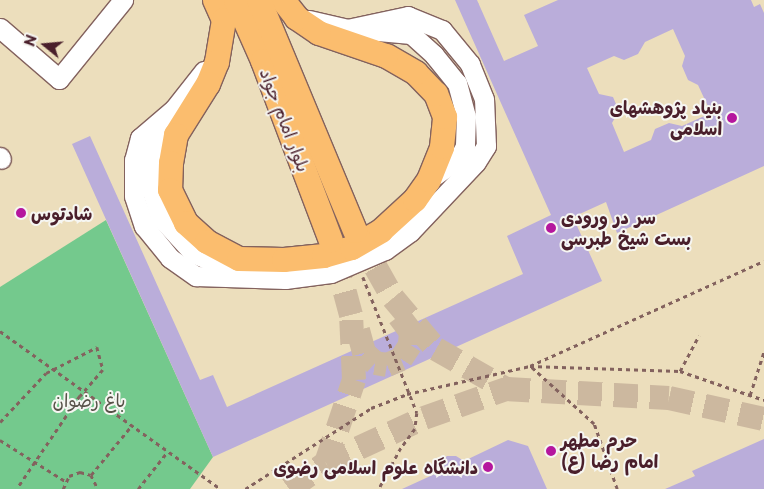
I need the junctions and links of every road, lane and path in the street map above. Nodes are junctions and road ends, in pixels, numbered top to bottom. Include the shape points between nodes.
1 (123, 0) edge
2 (215, 0) edge
3 (236, 0) edge
4 (259, 0) edge
5 (404, 8) edge
6 (290, 9) edge
7 (0, 28) edge
8 (348, 29) junction
9 (223, 37) junction
10 (174, 109) junction
11 (430, 180) junction
12 (355, 231) tunnel mouth
13 (331, 241) tunnel mouth
14 (240, 259) junction
15 (764, 261) edge
16 (357, 262) junction
17 (0, 331) edge
18 (699, 336) dead end
19 (764, 351) edge
20 (530, 366) junction
21 (53, 369) junction
22 (680, 371) junction
23 (84, 392) junction
24 (407, 394) junction
25 (750, 395) junction
26 (764, 400) edge
27 (0, 422) edge
28 (132, 425) junction
29 (0, 440) edge
30 (158, 442) dead end
31 (168, 451) junction
32 (38, 462) junction
33 (91, 475) junction
34 (65, 481) junction
35 (17, 489) edge
36 (63, 489) edge
37 (98, 489) edge
38 (138, 489) edge
39 (220, 489) edge
40 (244, 489) edge
41 (379, 489) edge
42 (616, 489) edge

1 - 7 lane via 59,80
2 - 9 main road via 224,20
3 - 13 main road, بلوار امام جواد via 263,60
4 - 12 main road, بلوار امام جواد
5 - 8 lane
5 - 16 lane via 442,30 470,64 484,99 486,146 476,162 410,232 385,250
6 - 8 lane
6 - 11 main road via 319,33 346,45 386,56 416,73 436,94 445,117 442,147
8 - 11 lane via 411,34 434,54 457,83 466,116 465,146 459,158
9 - 10 lane via 199,80
9 - 14 main road via 208,84 176,135 170,162 170,190 186,223 207,242
10 - 14 lane via 158,132 152,157 150,185 160,217 193,253 210,261
10 - 16 lane via 140,138 134,160 134,196 144,226 170,258 196,276 219,278 237,275 285,279 310,276
11 - 14 main road via 415,200 381,231 352,248 324,256 284,260
15 - 20 path
16 - 24 path
17 - 21 path
18 - 22 path
19 - 25 path
20 - 22 path
20 - 24 path
20 - 42 path via 594,424
21 - 23 path
21 - 23 path via 97,348 103,370
21 - 27 path
22 - 25 path
23 - 28 path
23 - 32 path
24 - 40 path via 371,408
24 - 41 path via 417,413 415,429 400,448
25 - 26 path
28 - 31 path
28 - 33 path
29 - 32 path
30 - 31 path
31 - 38 path
31 - 39 path
32 - 34 path
32 - 35 path
33 - 34 path via 80,472
33 - 37 path
34 - 36 path

